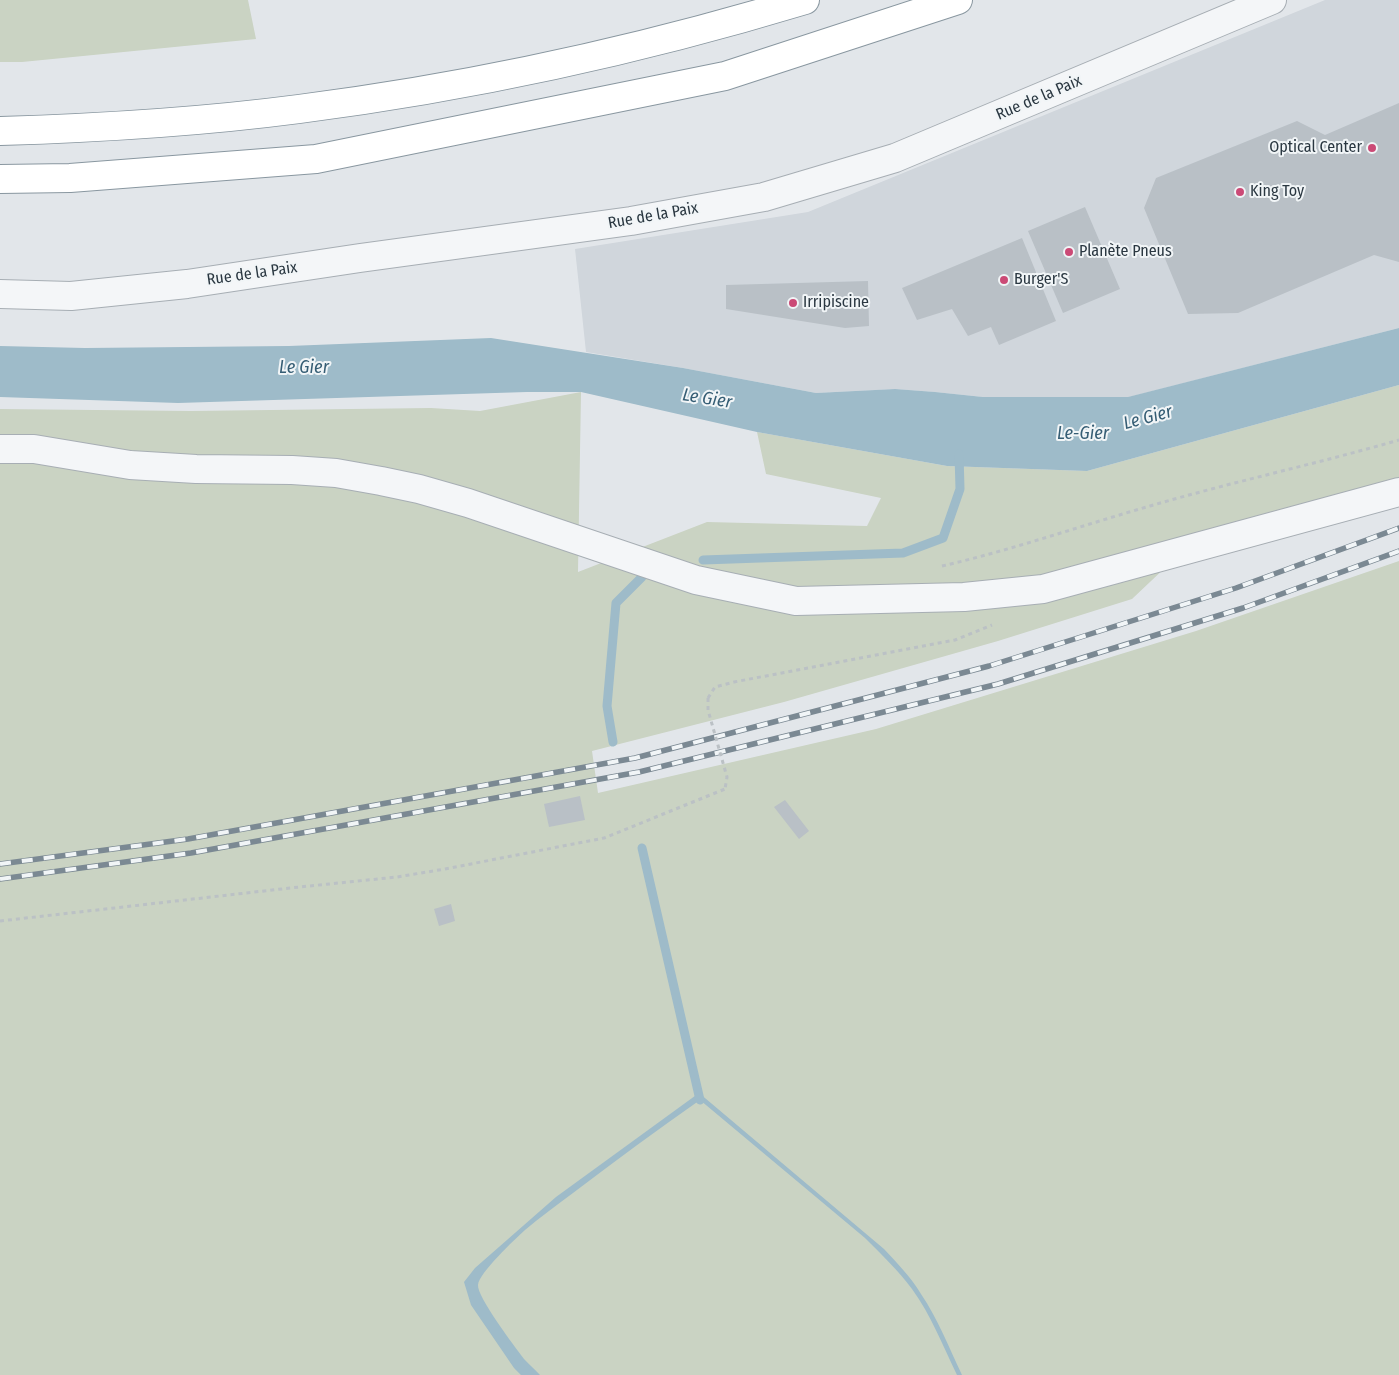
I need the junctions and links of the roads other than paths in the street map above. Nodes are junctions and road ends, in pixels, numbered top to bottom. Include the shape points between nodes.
1 (805, 0) edge
2 (958, 0) edge
3 (1272, 0) edge
4 (0, 131) edge
5 (0, 179) edge
6 (0, 294) edge
7 (0, 449) edge
8 (1399, 492) edge

1 - 4 highway via 730,23 445,87 300,109 185,121
2 - 5 highway via 725,76 316,159 70,178
3 - 6 street, Rue de la Paix via 895,158 764,197 631,221 187,284 71,296
7 - 8 street via 34,449 130,465 292,470 382,481 468,503 696,580 796,601 964,597 1043,589

